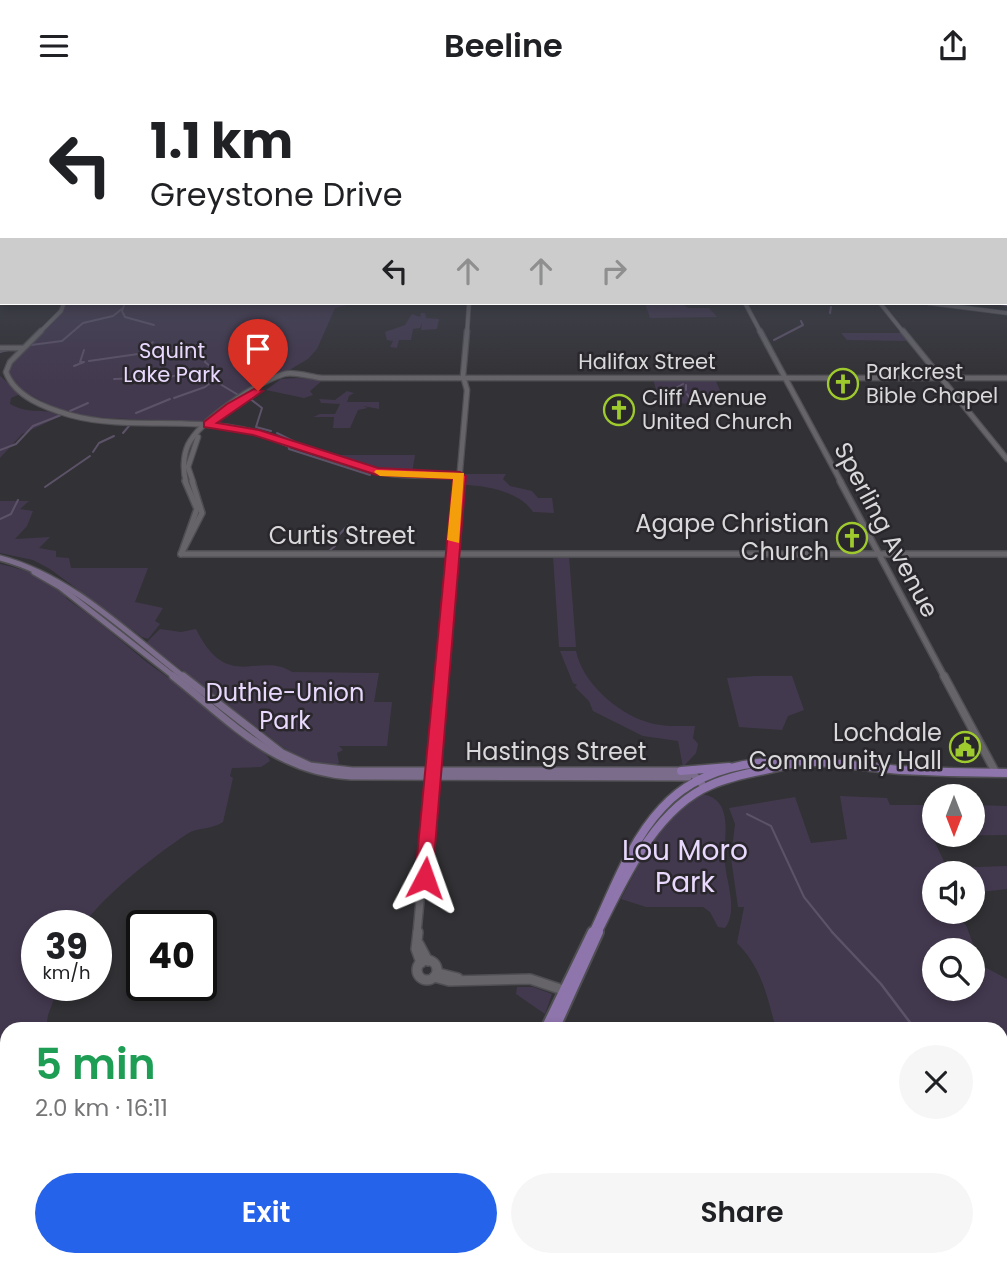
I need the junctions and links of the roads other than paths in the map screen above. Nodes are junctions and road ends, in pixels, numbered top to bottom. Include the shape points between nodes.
1 (63, 305) edge
2 (469, 305) edge
3 (746, 305) edge
4 (882, 305) edge
5 (944, 305) edge
6 (1007, 313) edge
7 (0, 348) edge
8 (23, 348) junction
9 (463, 378) junction
10 (783, 378) junction
11 (941, 378) junction
12 (1007, 378) edge
13 (206, 425) junction
14 (1007, 459) edge
15 (460, 477) junction
16 (453, 554) junction
17 (877, 554) junction
18 (1007, 554) edge
19 (0, 559) edge
20 (286, 756) junction
21 (278, 758) junction
22 (796, 763) junction
23 (733, 768) junction
24 (681, 771) junction
25 (996, 773) junction
26 (1007, 773) edge
27 (433, 774) junction
28 (703, 785) junction
29 (424, 962) junction
30 (436, 975) junction
31 (567, 992) junction
32 (550, 1022) edge
33 (556, 1022) edge

1 - 8 street
2 - 9 street
3 - 10 street, Sperling Avenue
4 - 11 street
5 - 6 street
7 - 8 street
8 - 13 street via 8,365 6,375 12,386 68,414
9 - 10 street, Halifax Street
9 - 13 street, Halifax Street via 322,378 288,373
9 - 15 street via 467,390
10 - 11 street, Halifax Street
10 - 17 street, Sperling Avenue
11 - 12 street, Halifax Street
11 - 14 street
13 - 15 street via 255,432 369,470
13 - 16 street, Curtis Street via 194,444 188,467 202,516 181,554
15 - 16 street
16 - 17 street, Curtis Street
16 - 27 street
17 - 18 street, Curtis Street
17 - 25 street, Sperling Avenue
19 - 20 main road, Hastings Street via 59,580
19 - 21 main road, Hastings Street via 50,580
20 - 21 main road
20 - 27 main road, Hastings Street via 330,770
21 - 27 main road, Hastings Street via 317,773
22 - 23 main road via 779,760
22 - 25 main road
22 - 28 main road
23 - 24 main road
23 - 28 main road
24 - 27 main road, Hastings Street
24 - 28 main road, Hastings Street via 694,775
25 - 26 main road
27 - 28 main road, Hastings Street via 681,776
27 - 29 street via 416,949
28 - 31 main road via 671,812 640,854
29 - 30 street via 437,966
29 - 30 street via 417,967 418,976 425,980
30 - 31 street via 530,979
31 - 32 main road
31 - 33 main road

